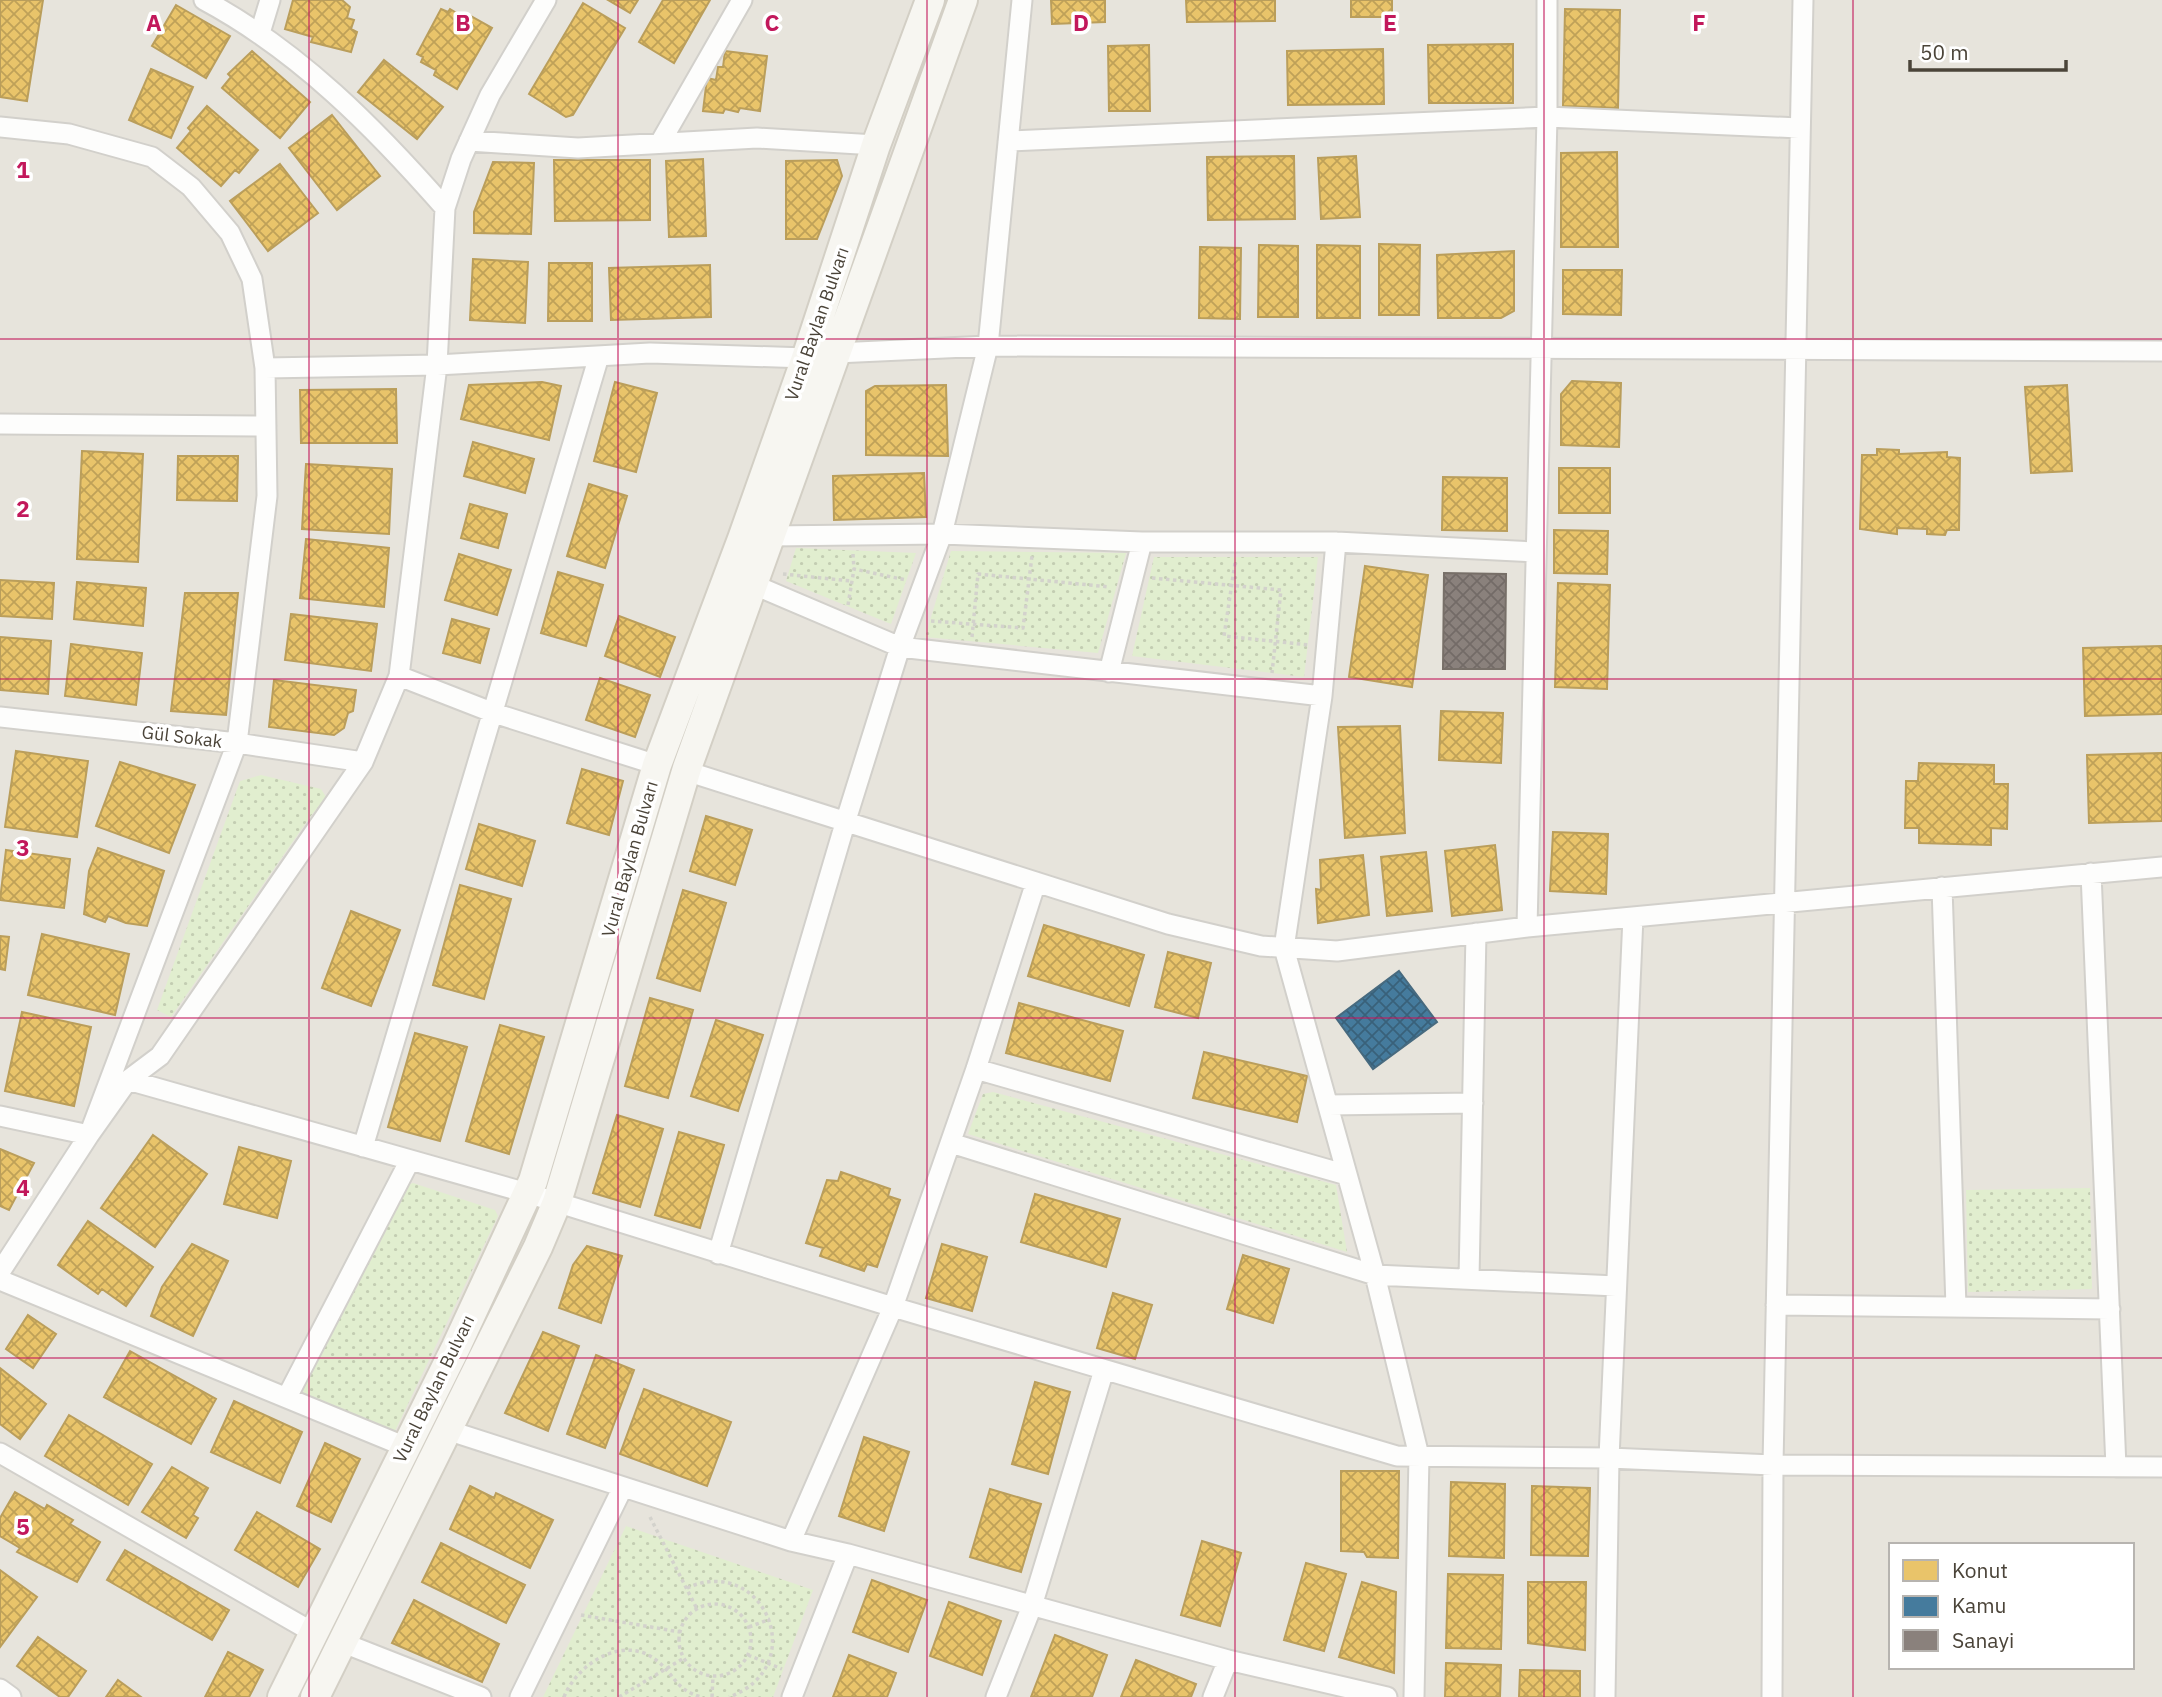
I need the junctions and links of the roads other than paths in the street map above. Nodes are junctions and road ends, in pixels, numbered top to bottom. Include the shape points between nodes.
1 (204, 0) edge
2 (270, 0) edge
3 (546, 0) edge
4 (742, 0) edge
5 (930, 0) edge
6 (962, 0) edge
7 (1022, 0) edge
8 (1547, 0) edge
9 (1802, 0) edge
10 (260, 33) junction
11 (1547, 117) junction
12 (0, 127) edge
13 (1799, 128) junction
14 (469, 141) junction
15 (1008, 141) junction
16 (660, 143) junction
17 (876, 145) junction
18 (445, 208) junction
19 (988, 345) junction
20 (1541, 347) junction
21 (1794, 349) junction
22 (2162, 351) edge
23 (835, 353) junction
24 (599, 356) junction
25 (806, 358) junction
26 (437, 365) junction
27 (265, 368) junction
28 (0, 424) edge
29 (266, 426) junction
30 (942, 534) junction
31 (770, 536) junction
32 (1142, 542) junction
33 (1336, 542) junction
34 (1536, 552) junction
35 (752, 584) junction
36 (900, 648) junction
37 (1109, 671) junction
38 (399, 676) junction
39 (1322, 696) junction
40 (494, 713) junction
41 (0, 717) edge
42 (237, 743) junction
43 (363, 762) junction
44 (657, 765) junction
45 (686, 771) junction
46 (846, 820) junction
47 (2162, 867) edge
48 (2091, 873) junction
49 (1036, 882) junction
50 (1942, 887) junction
51 (1784, 903) junction
52 (1633, 917) junction
53 (1527, 927) junction
54 (1476, 933) junction
55 (1283, 948) junction
56 (976, 1069) junction
57 (128, 1080) junction
58 (1473, 1103) junction
59 (1328, 1105) junction
60 (0, 1116) edge
61 (89, 1135) junction
62 (951, 1143) junction
63 (363, 1147) junction
64 (410, 1160) junction
65 (1348, 1175) junction
66 (527, 1193) junction
67 (557, 1202) junction
68 (718, 1254) junction
69 (0, 1272) edge
70 (1375, 1275) junction
71 (1469, 1279) junction
72 (0, 1280) edge
73 (1616, 1286) junction
74 (1776, 1305) junction
75 (893, 1307) junction
76 (1956, 1307) junction
77 (2110, 1309) junction
78 (1104, 1370) junction
79 (287, 1397) junction
80 (447, 1430) junction
81 (406, 1447) junction
82 (0, 1452) edge
83 (1419, 1456) junction
84 (1609, 1458) junction
85 (1773, 1465) junction
86 (2116, 1467) junction
87 (2162, 1467) edge
88 (629, 1491) junction
89 (791, 1541) junction
90 (848, 1554) junction
91 (1032, 1606) junction
92 (314, 1633) junction
93 (341, 1642) junction
94 (1228, 1660) junction
95 (0, 1689) edge
96 (10, 1697) edge
97 (282, 1697) edge
98 (315, 1697) edge
99 (481, 1697) edge
100 (520, 1697) edge
101 (792, 1697) edge
102 (996, 1697) edge
103 (1213, 1697) edge
104 (1387, 1697) edge
105 (1414, 1697) edge
106 (1605, 1697) edge
107 (1772, 1697) edge

1 - 10 street
2 - 10 street
3 - 14 street via 490,95
4 - 16 street
5 - 17 main road, Vural Baylan Bulvarı
6 - 23 main road, Vural Baylan Bulvarı
7 - 15 street
8 - 11 street
9 - 13 street
10 - 18 street via 383,137
11 - 13 street
11 - 15 street
11 - 20 street
12 - 27 street via 69,134 152,157 191,187 230,233 252,279
13 - 21 street
14 - 16 street via 578,148
14 - 18 street
15 - 19 street
16 - 17 street via 757,138
17 - 25 main road, Vural Baylan Bulvarı
18 - 26 street
19 - 20 street
19 - 23 street
19 - 30 street
20 - 21 street
20 - 34 street
21 - 22 street
21 - 51 street
23 - 25 street
23 - 31 main road, Vural Baylan Bulvarı
24 - 25 street
24 - 26 street
24 - 40 street
25 - 44 main road, Vural Baylan Bulvarı
26 - 27 street
26 - 38 street
27 - 29 street
28 - 29 street
29 - 42 street via 267,496
30 - 31 street
30 - 32 street
30 - 36 street
31 - 35 main road, Vural Baylan Bulvarı
32 - 33 street
32 - 37 street
33 - 34 street
33 - 39 street
34 - 53 street
35 - 36 street
35 - 45 main road, Vural Baylan Bulvarı
36 - 37 street
36 - 46 street
37 - 39 street
38 - 40 street
38 - 43 street
39 - 55 street
40 - 44 street
40 - 63 street
41 - 42 street, Gül Sokak
42 - 43 street, Gül Sokak
42 - 61 street
43 - 57 street via 160,1056
44 - 66 main road, Vural Baylan Bulvarı
45 - 46 street
45 - 67 main road, Vural Baylan Bulvarı
46 - 49 street
46 - 68 street
47 - 48 street
48 - 50 street
48 - 77 street
49 - 55 street via 1168,924
49 - 56 street
50 - 51 street
50 - 76 street
51 - 52 street
51 - 74 street
52 - 53 street
52 - 73 street
53 - 54 street
54 - 55 street via 1336,951
54 - 58 street
55 - 59 street
56 - 62 street
56 - 65 street
57 - 61 street
57 - 63 street
58 - 59 street
58 - 71 street
59 - 65 street
60 - 61 street
61 - 69 street
62 - 70 street
62 - 75 street
63 - 64 street
64 - 66 street
64 - 79 street
65 - 70 street
66 - 67 street
66 - 81 main road, Vural Baylan Bulvarı
67 - 68 street
67 - 80 main road, Vural Baylan Bulvarı
68 - 75 street
70 - 71 street
70 - 83 street
71 - 73 street
72 - 79 street
73 - 84 street
74 - 76 street
74 - 85 street
75 - 78 street
75 - 89 street
76 - 77 street
77 - 86 street
78 - 83 street via 1397,1456
78 - 91 street
79 - 81 street
80 - 88 street
80 - 93 main road, Vural Baylan Bulvarı
81 - 92 main road, Vural Baylan Bulvarı
82 - 92 street
83 - 84 street
83 - 105 street
84 - 85 street
84 - 106 street
85 - 86 street
85 - 107 street
86 - 87 street
88 - 89 street
88 - 100 street via 561,1612
89 - 90 street
90 - 91 street
90 - 101 street
91 - 94 street
91 - 102 street
92 - 97 main road, Vural Baylan Bulvarı
93 - 98 main road, Vural Baylan Bulvarı
93 - 99 street
94 - 103 street
94 - 104 street
95 - 96 street

